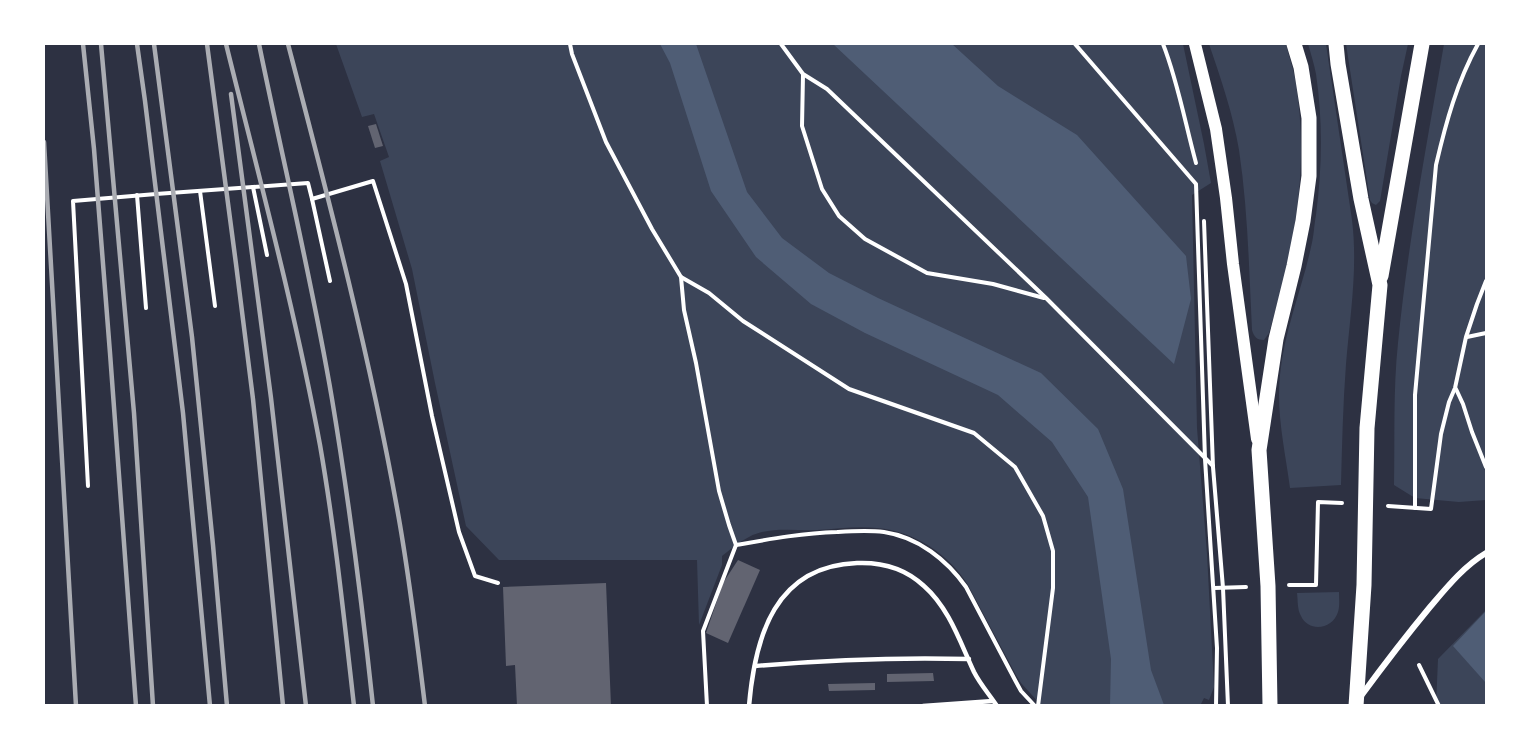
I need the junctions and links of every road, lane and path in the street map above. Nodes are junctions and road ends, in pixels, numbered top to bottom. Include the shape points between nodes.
1 (570, 44) edge
2 (781, 44) edge
3 (1075, 44) edge
4 (1163, 44) edge
5 (1195, 44) edge
6 (1294, 44) edge
7 (1336, 44) edge
8 (1422, 44) edge
9 (1478, 44) edge
10 (803, 74) junction
11 (1197, 166) dead end
12 (253, 187) junction
13 (200, 191) junction
14 (137, 195) junction
15 (312, 199) junction
16 (1204, 220) dead end
17 (267, 255) dead end
18 (681, 277) junction
19 (330, 281) dead end
20 (1486, 281) edge
21 (1380, 285) junction
22 (1046, 298) junction
23 (215, 306) dead end
24 (146, 308) dead end
25 (1486, 333) edge
26 (1466, 337) junction
27 (1455, 388) junction
28 (1259, 450) junction
29 (1205, 459) junction
30 (1213, 467) junction
31 (1486, 467) edge
32 (88, 486) dead end
33 (1415, 508) dead end
34 (1431, 509) dead end
35 (1486, 553) edge
36 (498, 583) dead end
37 (1296, 585) dead end
38 (1316, 585) dead end
39 (969, 659) junction
40 (1419, 665) dead end
41 (755, 666) junction
42 (995, 703) edge
43 (1353, 704) edge
44 (707, 705) edge
45 (748, 705) edge
46 (924, 705) edge
47 (1038, 705) edge
48 (1216, 705) edge
49 (1228, 705) edge
50 (1270, 705) edge
51 (1439, 705) edge

1 - 18 path via 606,142
2 - 10 path
3 - 29 path via 1197,184
4 - 11 path
5 - 28 main road via 1217,140
6 - 28 main road via 1309,118 1309,176 1304,221 1276,339
7 - 21 main road via 1361,199
8 - 21 main road
9 - 33 path via 1457,88 1436,165 1415,395
10 - 22 path via 827,89
10 - 22 path via 802,126 822,189 839,216 865,239 927,273
12 - 13 path
12 - 15 path via 308,183
12 - 17 path
13 - 14 path
13 - 23 path
14 - 24 path
14 - 32 path via 73,201
15 - 19 path
15 - 36 path via 373,181 406,284 459,532 475,576
16 - 30 path
18 - 44 path via 719,491 736,545 703,631
18 - 47 path via 849,388 974,433 1015,467 1043,516 1053,551 1053,588
20 - 26 path
21 - 43 main road via 1367,428 1365,585
22 - 29 path
25 - 26 path
26 - 27 path
27 - 31 path
27 - 34 path via 1442,434
28 - 50 main road via 1268,586
29 - 30 path
29 - 48 path via 1217,648
30 - 49 path
35 - 43 street via 1451,582
37 - 38 path
39 - 41 lane via 909,657
39 - 41 lane via 945,611 926,587 903,571 865,562 826,567 791,589 769,617
39 - 42 lane
40 - 51 path
41 - 45 lane
42 - 46 lane

